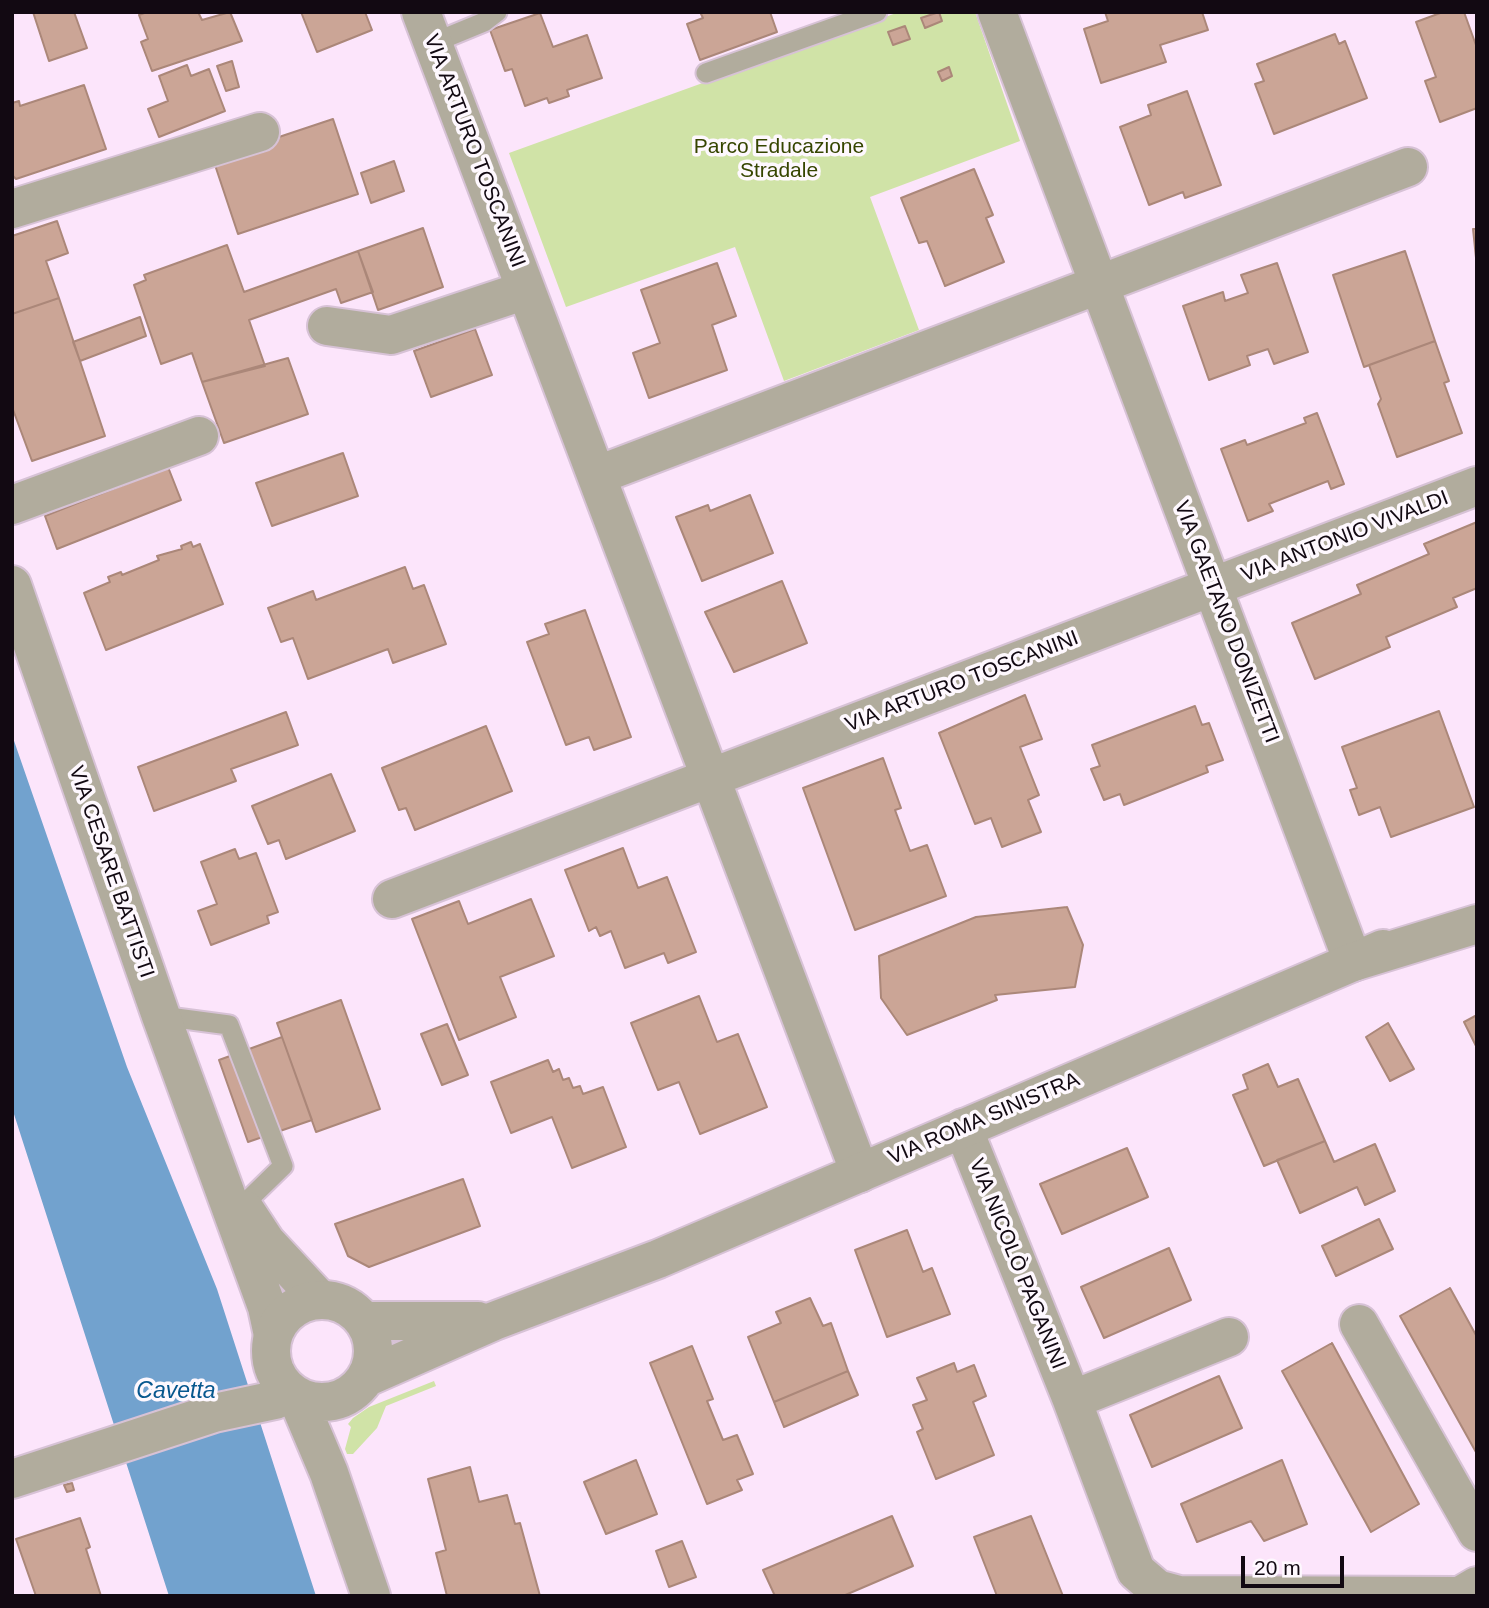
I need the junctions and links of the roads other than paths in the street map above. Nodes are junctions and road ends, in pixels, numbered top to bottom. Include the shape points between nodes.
1 (497, 12) edge
2 (877, 12) edge
3 (997, 12) edge
4 (427, 27) edge
5 (706, 73) dead end
6 (260, 132) dead end
7 (1408, 167) dead end
8 (12, 209) edge
9 (1098, 283) junction
10 (526, 290) junction
11 (327, 326) dead end
12 (198, 436) dead end
13 (598, 475) junction
14 (1477, 486) edge
15 (12, 505) edge
16 (12, 585) edge
17 (1213, 587) junction
18 (710, 777) junction
19 (392, 899) dead end
20 (1477, 905) edge
21 (1477, 924) edge
22 (1353, 962) junction
23 (161, 1016) junction
24 (963, 1128) junction
25 (212, 1158) junction
26 (860, 1173) junction
27 (242, 1206) junction
28 (319, 1299) junction
29 (364, 1321) junction
30 (494, 1321) junction
31 (1359, 1324) dead end
32 (1230, 1337) dead end
33 (277, 1374) junction
34 (355, 1387) junction
35 (1072, 1400) junction
36 (329, 1473) junction
37 (26, 1474) edge
38 (1477, 1532) edge
39 (1477, 1586) edge
40 (371, 1596) edge
41 (1314, 1596) edge

1 - 4 lane via 484,22
2 - 5 lane
3 - 9 street, VIA GAETANO DONIZETTI
4 - 10 street, VIA ARTURO TOSCANINI
6 - 8 street
7 - 9 street
9 - 13 street
9 - 17 street, VIA GAETANO DONIZETTI
10 - 11 street, VIA ARTURO TOSCANINI via 391,335
10 - 13 street, VIA ARTURO TOSCANINI
12 - 15 street
13 - 18 street, VIA ARTURO TOSCANINI
14 - 17 street, VIA ANTONIO VIVALDI
16 - 23 street, VIA CESARE BATTISTI
17 - 18 street, VIA ARTURO TOSCANINI
17 - 22 street, VIA GAETANO DONIZETTI
18 - 19 street, VIA ARTURO TOSCANINI
18 - 26 street, VIA ARTURO TOSCANINI
20 - 22 street
21 - 22 street, VIA ROMA SINISTRA
22 - 24 street, VIA ROMA SINISTRA
23 - 25 street, VIA CESARE BATTISTI
23 - 27 lane via 229,1025 283,1166
24 - 26 street, VIA ROMA SINISTRA
24 - 35 street, VIA NICOLÒ PAGANINI
25 - 27 street, VIA CESARE BATTISTI
25 - 33 street, VIA CESARE BATTISTI via 267,1307
26 - 30 street, VIA ROMA SINISTRA via 658,1259
27 - 28 street, VIA CESARE BATTISTI via 266,1242
28 - 29 street via 341,1303
28 - 33 street via 291,1310
29 - 30 street, VIA ROMA SINISTRA
29 - 34 street via 374,1351
30 - 34 street, VIA ROMA SINISTRA
31 - 38 street
32 - 35 street
33 - 34 street via 317,1402
33 - 36 street, VIA CESARE BATTISTI
33 - 37 street via 214,1413
34 - 36 street via 331,1431
35 - 41 street, VIA NICOLÒ PAGANINI via 1136,1571 1157,1590 1180,1595
36 - 40 street, VIA CESARE BATTISTI
39 - 41 street, VIA NICOLÒ PAGANINI via 1460,1596

